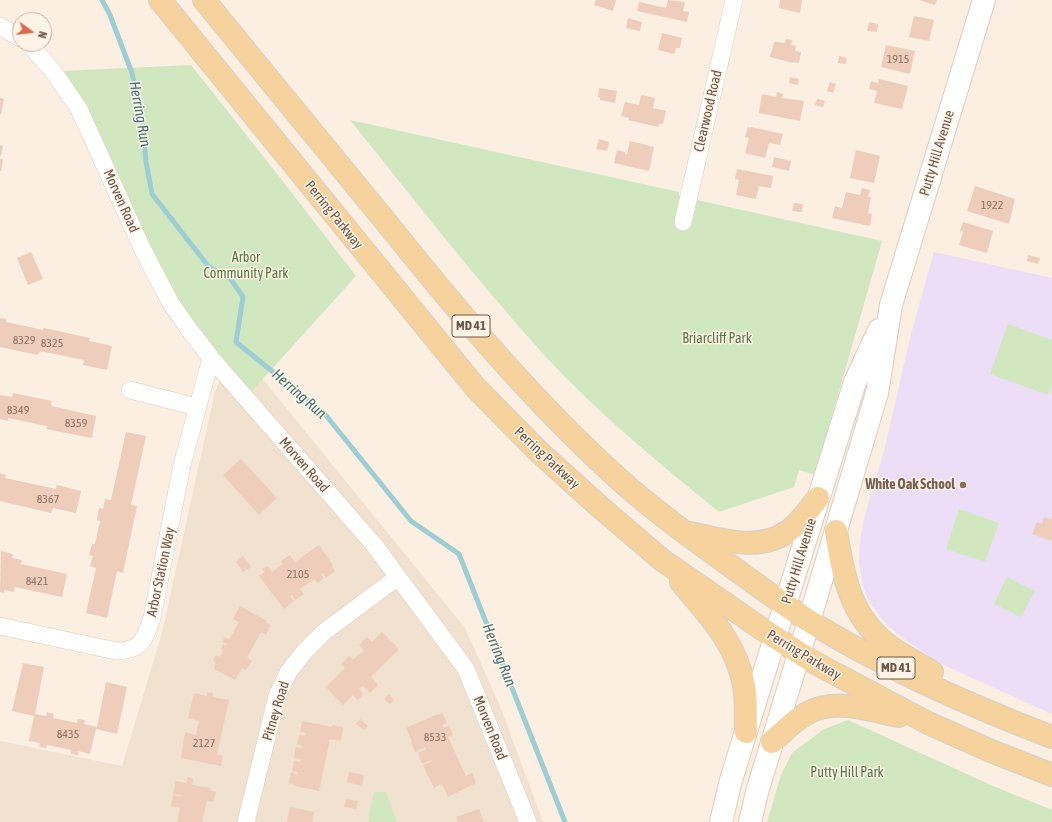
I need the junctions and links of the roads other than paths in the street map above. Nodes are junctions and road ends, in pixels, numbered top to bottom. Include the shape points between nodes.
1 (160, 0) edge
2 (204, 0) edge
3 (734, 0) edge
4 (984, 0) edge
5 (0, 26) edge
6 (12, 33) edge
7 (36, 52) edge
8 (683, 222) dead end
9 (891, 305) junction
10 (211, 358) junction
11 (130, 390) dead end
12 (197, 407) junction
13 (818, 498) junction
14 (836, 531) junction
15 (685, 532) junction
16 (662, 560) junction
17 (398, 577) junction
18 (785, 605) junction
19 (809, 620) junction
20 (0, 626) edge
21 (775, 638) junction
22 (799, 653) junction
23 (1011, 721) junction
24 (928, 723) junction
25 (746, 732) junction
26 (1052, 737) edge
27 (772, 742) junction
28 (1052, 775) edge
29 (246, 822) edge
30 (528, 822) edge
31 (721, 822) edge
32 (750, 822) edge

1 - 16 main road, Perring Parkway / MD 41 via 474,387 544,457
2 - 15 main road, MD 41 via 503,362 564,427 622,482
3 - 8 street, Clearwood Road
4 - 9 street, Putty Hill Avenue
5 - 6 street
7 - 10 street, Morven Road via 53,71 78,109 160,283 172,305
9 - 13 street, Putty Hill Avenue via 855,382
9 - 14 street, Putty Hill Avenue via 877,393
10 - 12 street, Arbor Station Way
10 - 17 street, Morven Road
11 - 12 street
12 - 20 street, Arbor Station Way via 182,465 152,618 144,638 138,645 132,649 116,651
13 - 15 main road via 788,532 774,540 759,543 735,542
13 - 18 street, Putty Hill Avenue
14 - 19 street, Putty Hill Avenue
14 - 23 main road via 847,586 856,607 870,628 886,643
15 - 18 main road, MD 41
16 - 21 main road, Perring Parkway / MD 41
16 - 25 main road via 732,646 745,687
17 - 29 street, Pitney Road via 324,632 289,671 277,696
17 - 30 street, Morven Road via 466,669
18 - 19 main road, MD 41
18 - 21 street, Putty Hill Avenue
19 - 22 street, Putty Hill Avenue
19 - 23 main road, MD 41 via 931,686
21 - 22 main road, Perring Parkway / MD 41
21 - 25 street, Putty Hill Avenue
22 - 24 main road, Perring Parkway / MD 41
22 - 27 street, Putty Hill Avenue
23 - 26 main road, MD 41
24 - 27 main road via 853,706 835,705 806,714
24 - 28 main road, Perring Parkway / MD 41
25 - 31 street, Putty Hill Avenue
27 - 32 street, Putty Hill Avenue

